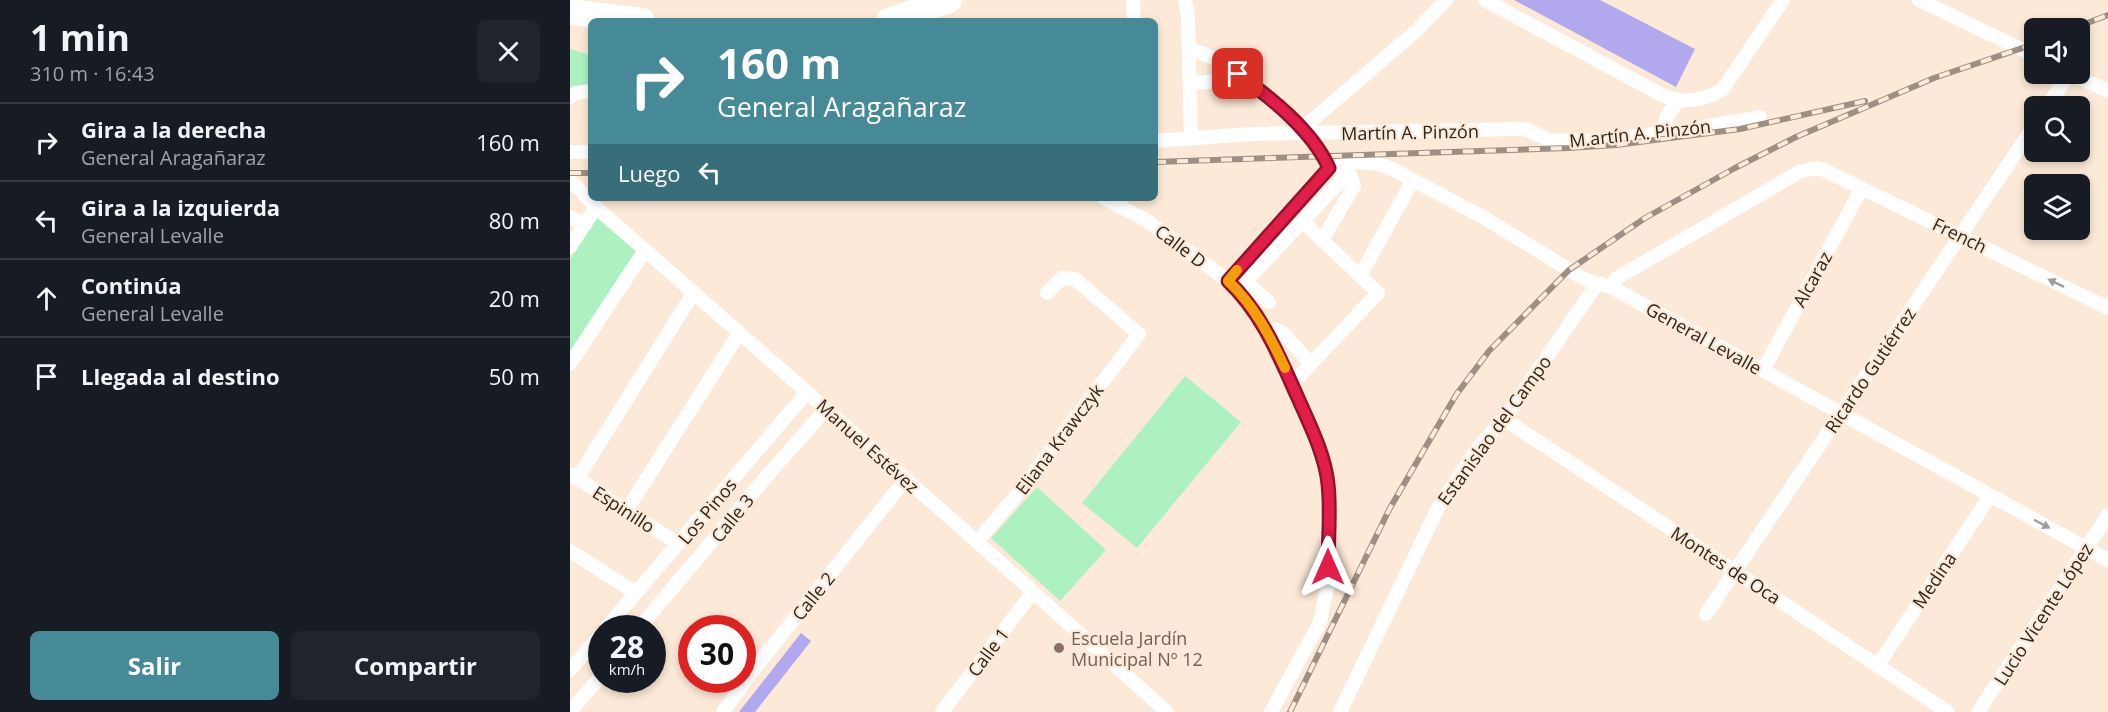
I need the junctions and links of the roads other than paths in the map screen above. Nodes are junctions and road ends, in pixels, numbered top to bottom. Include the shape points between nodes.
1 (950, 0) edge
2 (1185, 0) edge
3 (1446, 0) edge
4 (1485, 0) edge
5 (1783, 0) edge
6 (1919, 0) edge
7 (1133, 3) dead end
8 (570, 12) edge
9 (618, 18) edge
10 (898, 18) edge
11 (1134, 18) edge
12 (1189, 50) junction
13 (2024, 51) edge
14 (1190, 83) junction
15 (2090, 83) edge
16 (1251, 84) junction
17 (588, 91) edge
18 (2108, 91) edge
19 (570, 97) edge
20 (1685, 101) junction
21 (1760, 117) dead end
22 (1521, 129) joint
23 (1305, 131) junction
24 (1665, 133) junction
25 (1191, 139) junction
26 (1158, 141) edge
27 (2024, 141) edge
28 (570, 152) edge
29 (588, 152) edge
30 (1349, 167) junction
31 (1329, 168) junction
32 (570, 180) edge
33 (1413, 180) junction
34 (1862, 188) junction
35 (588, 199) edge
36 (590, 201) edge
37 (1110, 201) edge
38 (596, 207) junction
39 (570, 218) edge
40 (1302, 221) junction
41 (585, 225) junction
42 (1961, 236) junction
43 (1322, 240) junction
44 (570, 247) edge
45 (645, 250) junction
46 (1360, 276) junction
47 (1228, 281) junction
48 (1597, 284) junction
49 (1611, 287) junction
50 (694, 292) junction
51 (1047, 292) dead end
52 (1269, 302) dead end
53 (2108, 308) edge
54 (1267, 331) junction
55 (740, 332) junction
56 (570, 364) edge
57 (1311, 364) junction
58 (1763, 370) junction
59 (1292, 384) junction
60 (807, 392) junction
61 (826, 409) junction
62 (1842, 412) junction
63 (1504, 419) junction
64 (574, 477) edge
65 (905, 480) junction
66 (1990, 496) junction
67 (626, 511) junction
68 (2108, 515) edge
69 (977, 542) junction
70 (678, 544) junction
71 (2086, 548) junction
72 (570, 551) edge
73 (2108, 560) edge
74 (1734, 571) junction
75 (1033, 592) junction
76 (636, 594) junction
77 (1706, 614) dead end
78 (617, 615) edge
79 (650, 615) edge
80 (588, 649) edge
81 (1878, 665) junction
82 (570, 670) edge
83 (588, 691) edge
84 (1151, 707) edge
85 (570, 711) edge
86 (723, 712) edge
87 (942, 712) edge
88 (1167, 712) edge
89 (1271, 712) edge
90 (1340, 712) edge
91 (1948, 712) edge
92 (1978, 712) edge

1 - 10 highway
2 - 12 street
3 - 23 street
4 - 20 street via 1662,95
5 - 20 street via 1723,89 1713,96
6 - 13 street
7 - 11 street
8 - 9 highway
12 - 14 street
12 - 16 street via 1198,51
14 - 16 street
14 - 25 street
15 - 18 street
16 - 23 street
17 - 19 street
20 - 24 street via 1666,117
21 - 24 street, M.artín A. Pinzón
22 - 23 street, Martín A. Pinzón
22 - 24 street, M.artín A. Pinzón via 1549,140 1564,141
23 - 25 street, Martín A. Pinzón
23 - 31 street
25 - 26 street, Martín A. Pinzón
27 - 42 street, Ricardo Gutiérrez
28 - 29 street
30 - 31 street, General Levalle
30 - 33 street, General Levalle via 1379,164
30 - 40 street
30 - 43 street via 1354,186
31 - 47 street
32 - 35 street, Manuel Estévez
33 - 46 street
33 - 48 street, General Levalle
34 - 42 street, French
34 - 49 street, French via 1824,170 1809,169 1617,278
34 - 58 street, Alcaraz
36 - 38 street, Manuel Estévez
37 - 47 street, Calle D via 1146,220
38 - 41 street
38 - 45 street, Manuel Estévez
39 - 41 street
40 - 43 street
40 - 52 street via 1248,279 1247,283
41 - 44 street
53 -> 42 street, French
42 - 62 street, Ricardo Gutiérrez
43 - 46 street
45 - 50 street, Manuel Estévez
45 - 56 street
46 - 57 street via 1378,293
47 - 54 street, Calle D
48 - 49 street, General Levalle
48 - 63 street, Estanislao del Campo
49 - 58 street, General Levalle
50 - 55 street, Manuel Estévez
50 - 64 street
51 - 69 street, Eliana Krawczyk via 1062,278 1075,279 1139,334
54 - 57 street via 1283,333
54 - 59 street, Calle D
55 - 60 street, Manuel Estévez
55 - 67 street
57 - 59 street
58 - 62 street, General Levalle
59 - 89 street, Calle D via 1328,485 1327,588 1320,622
60 - 61 street, Manuel Estévez
60 - 70 street, Los Pinos
61 - 65 street, Manuel Estévez
61 - 79 street, Calle 3
62 - 66 street, General Levalle
62 - 74 street, Ricardo Gutiérrez
63 - 74 street, Montes de Oca
63 - 90 street, Estanislao del Campo via 1477,449 1438,508
64 - 67 street, Espinillo
65 - 69 street, Manuel Estévez
65 - 86 street, Calle 2
66 -> 71 street, General Levalle
66 - 81 street, Medina
67 - 70 street, Espinillo
68 - 71 street, Lucio Vicente López
69 - 75 street, Manuel Estévez
70 - 76 street, Los Pinos
71 - 73 street, General Levalle
71 - 92 street, Lucio Vicente López
72 - 76 street
74 - 77 street, Ricardo Gutiérrez
74 - 81 street, Montes de Oca
75 - 84 street, Manuel Estévez
75 - 87 street, Calle 1
76 - 78 street, Los Pinos
80 - 82 street
81 - 91 street, Montes de Oca
83 - 85 street
84 - 88 street, Manuel Estévez

